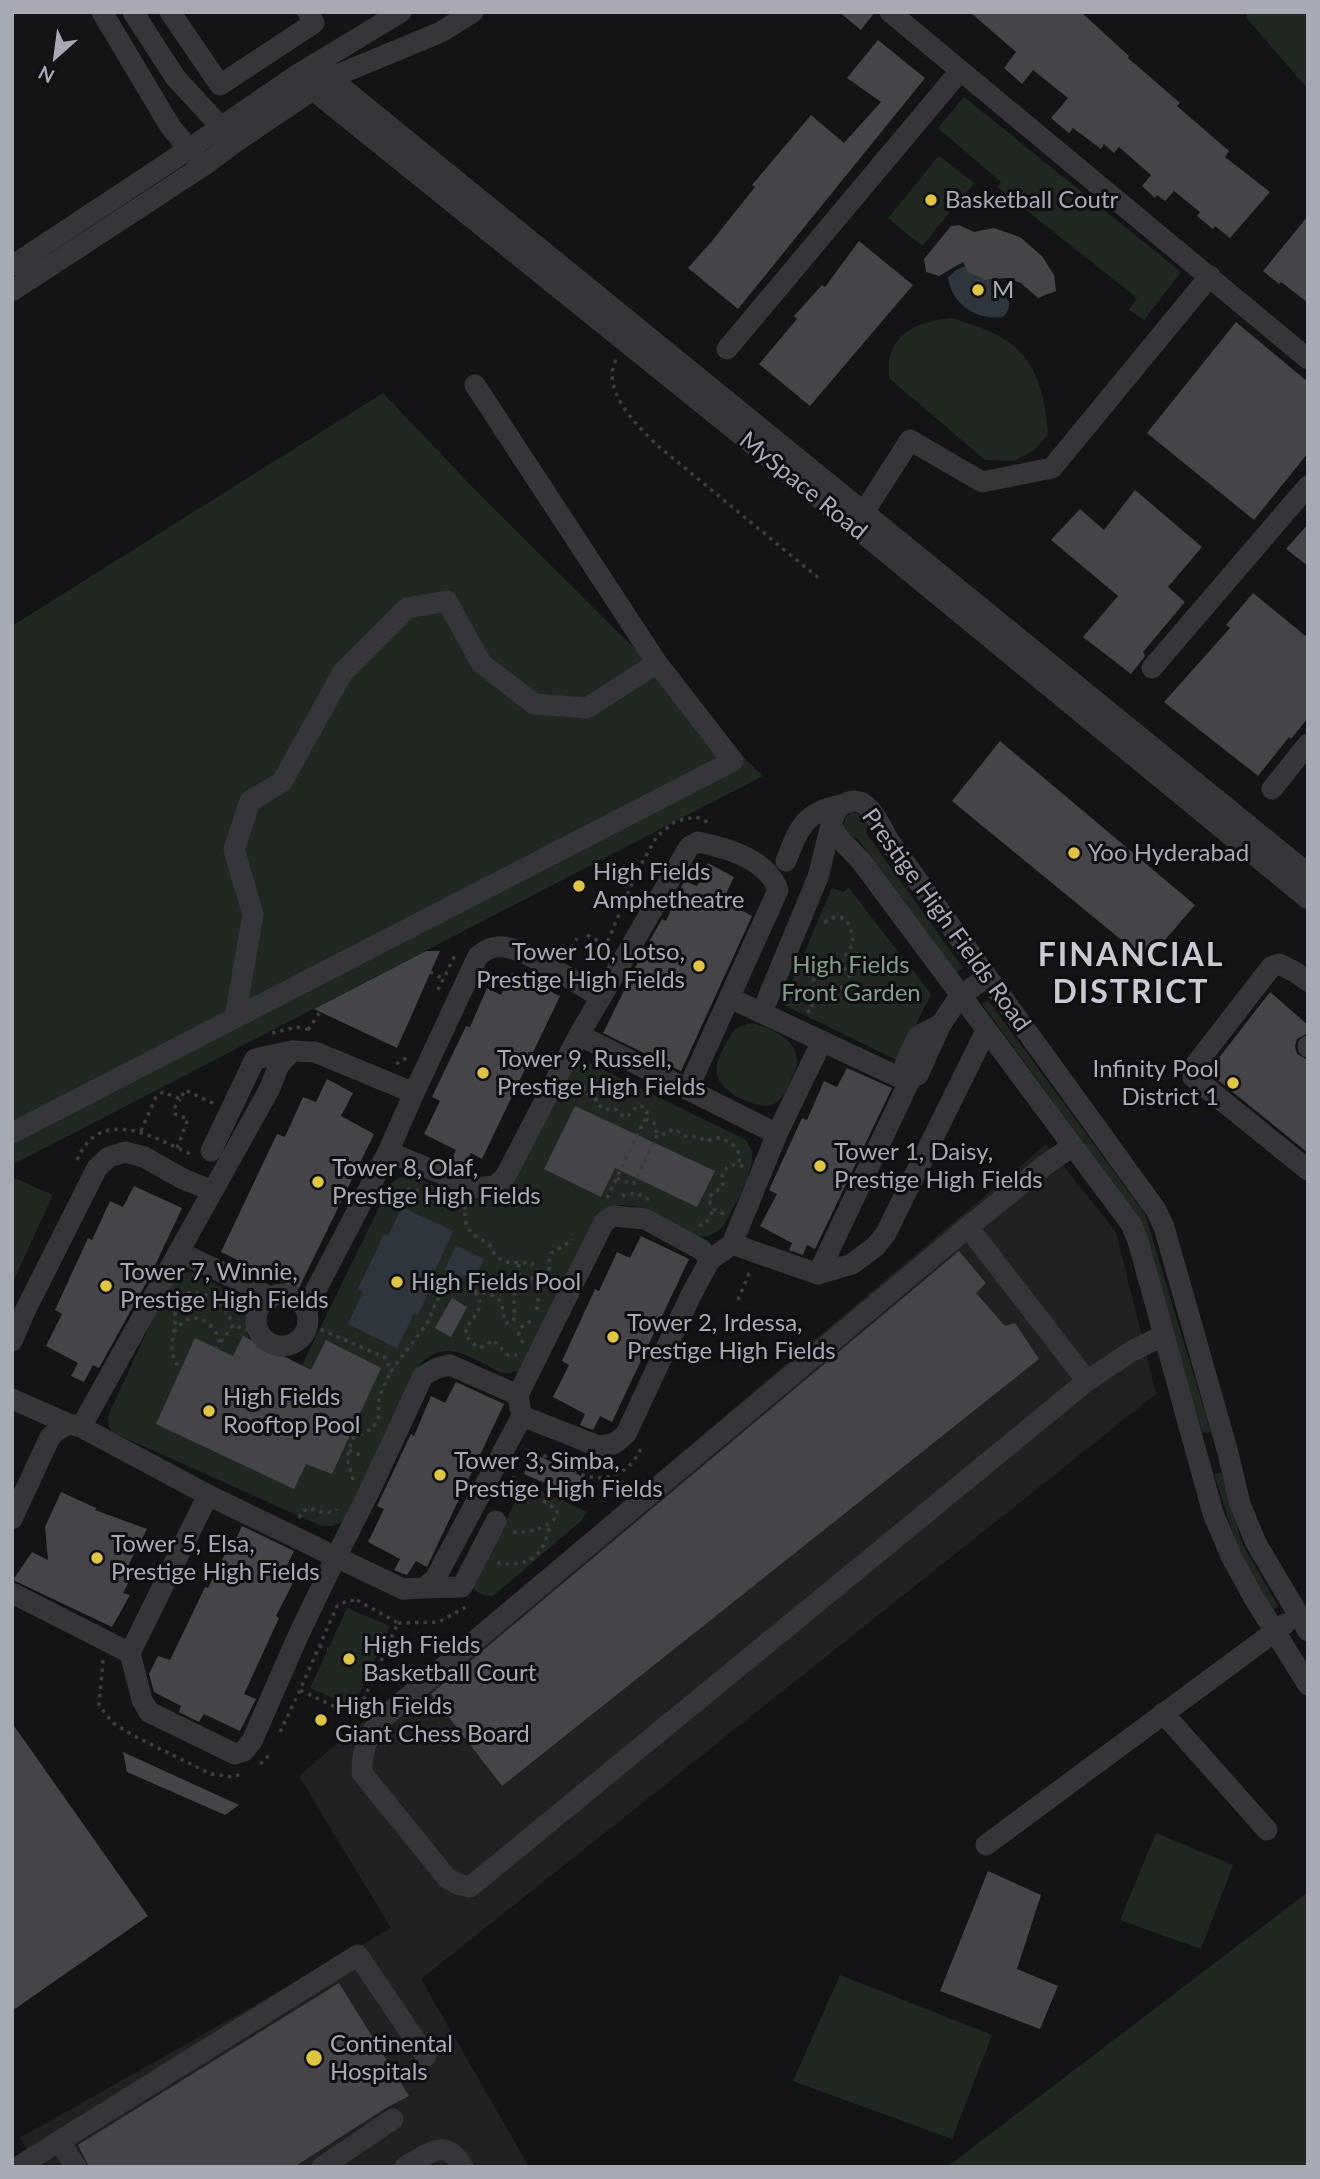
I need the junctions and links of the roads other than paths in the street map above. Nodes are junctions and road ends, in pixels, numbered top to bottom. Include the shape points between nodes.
1 (102, 12) edge
2 (133, 12) edge
3 (170, 12) edge
4 (308, 12) edge
5 (401, 12) edge
6 (473, 12) edge
7 (890, 12) edge
8 (323, 70) junction
9 (960, 71) junction
10 (304, 82) junction
11 (228, 134) junction
12 (189, 149) junction
13 (203, 166) junction
14 (12, 266) edge
15 (1210, 276) junction
16 (12, 291) edge
17 (727, 349) dead end
18 (1308, 359) edge
19 (475, 385) dead end
20 (1308, 486) edge
21 (864, 512) junction
22 (657, 663) junction
23 (1152, 668) dead end
24 (1308, 744) edge
25 (1272, 789) dead end
26 (841, 805) junction
27 (831, 825) junction
28 (786, 861) dead end
29 (1308, 874) edge
30 (1308, 899) edge
31 (987, 977) junction
32 (1308, 981) edge
33 (960, 996) junction
34 (600, 997) junction
35 (730, 998) junction
36 (762, 1012) junction
37 (235, 1017) junction
38 (986, 1031) junction
39 (579, 1035) junction
40 (822, 1041) junction
41 (292, 1051) junction
42 (912, 1070) dead end
43 (688, 1089) junction
44 (414, 1093) junction
45 (12, 1133) edge
46 (777, 1134) junction
47 (1073, 1146) junction
48 (211, 1151) dead end
49 (388, 1152) junction
50 (1308, 1170) edge
51 (213, 1191) junction
52 (968, 1227) junction
53 (732, 1244) junction
54 (179, 1252) junction
55 (710, 1260) junction
56 (818, 1274) junction
57 (270, 1297) junction
58 (307, 1316) junction
59 (14, 1329) edge
60 (1164, 1335) junction
61 (1087, 1381) junction
62 (518, 1395) junction
63 (12, 1399) edge
64 (522, 1416) junction
65 (75, 1426) junction
66 (1228, 1453) junction
67 (1198, 1459) junction
68 (208, 1495) junction
69 (15, 1506) edge
70 (503, 1526) road end
71 (336, 1557) junction
72 (424, 1588) junction
73 (12, 1593) edge
74 (1303, 1623) edge
75 (1274, 1631) junction
76 (130, 1653) junction
77 (1308, 1685) edge
78 (1163, 1713) junction
79 (1267, 1830) dead end
80 (986, 1845) dead end
81 (426, 2056) dead end
82 (393, 2119) dead end
83 (61, 2141) junction
84 (18, 2167) edge
85 (76, 2167) edge
86 (323, 2167) edge
87 (405, 2167) edge
88 (463, 2167) edge

1 - 12 street via 170,126
2 - 11 street via 175,77
3 - 4 street via 220,85 314,23
5 - 8 street
6 - 8 street via 441,32
7 - 9 street
8 - 10 street
8 - 21 street, MySpace Road
9 - 15 street
9 - 17 street
10 - 11 street
10 - 30 street, MySpace Road
11 - 12 street
11 - 13 street
12 - 13 street
12 - 14 street
13 - 16 street
15 - 18 street
15 - 21 street via 1052,468 982,482 910,440
19 - 22 street
20 - 23 street
21 - 29 street, MySpace Road
22 - 37 street via 733,761
22 - 37 street via 587,708 534,704 481,663 447,601 407,608 343,672 282,782 250,801 234,850 253,914
24 - 25 street
26 - 27 street, Prestige High Fields Road
26 - 28 street via 810,816
26 - 31 street, Prestige High Fields Road via 852,800 871,810
27 - 33 street, Prestige High Fields Road
27 - 36 street via 815,887
31 - 33 street
31 - 66 street, Prestige High Fields Road via 1156,1210
32 - 50 street via 1279,964 1272,966 1196,1064 1193,1077
33 - 38 street, Prestige High Fields Road
33 - 42 street
34 - 35 street via 689,847 698,842 752,861 774,878 778,890
34 - 39 street
34 - 44 street via 506,946 489,948 478,956
35 - 36 street
35 - 43 street
36 - 40 street
37 - 45 street
38 - 47 street, Prestige High Fields Road
38 - 56 street via 886,1233 852,1264
39 - 43 street
39 - 49 street via 505,1177 495,1186 477,1188
40 - 46 street
40 - 56 street via 909,1082
41 - 44 street via 315,1052
41 - 48 street via 255,1059
41 - 51 street via 279,1065
43 - 46 street
44 - 49 street
46 - 53 street
47 - 52 street
47 - 60 street, Prestige High Fields Road via 1131,1224
49 - 58 street
51 - 54 street
51 - 59 street via 144,1157 125,1152 109,1157 97,1168
52 - 61 street
52 - 61 street via 384,1717 372,1729 362,1751 362,1773 447,1878 470,1887
53 - 55 street
53 - 56 street
54 - 57 street
54 - 65 street
55 - 62 street via 702,1250 645,1219 613,1216 604,1222
55 - 64 street via 626,1434 614,1444 598,1446
57 - 58 street via 294,1297
57 - 58 street via 257,1314 258,1329 269,1342 293,1343 306,1332
60 - 61 street
60 - 67 street, Prestige High Fields Road
62 - 64 street
62 - 71 street via 450,1365 423,1376
63 - 65 street
64 - 72 street via 435,1579
65 - 68 street
65 - 69 street via 59,1429 50,1437
66 - 67 street
66 - 74 street, Prestige High Fields Road via 1240,1504 1256,1543
67 - 75 street, Prestige High Fields Road via 1231,1556
68 - 71 street
68 - 76 street
70 - 72 street via 462,1587
71 - 72 street via 403,1589
71 - 76 street via 244,1751 235,1754 149,1712
73 - 76 street
74 - 75 street
75 - 77 street, Prestige High Fields Road
75 - 78 street
78 - 79 street
78 - 80 street
81 - 83 street via 358,1955
82 - 86 street
83 - 84 street
83 - 85 street
87 - 88 street via 435,2150 447,2149

